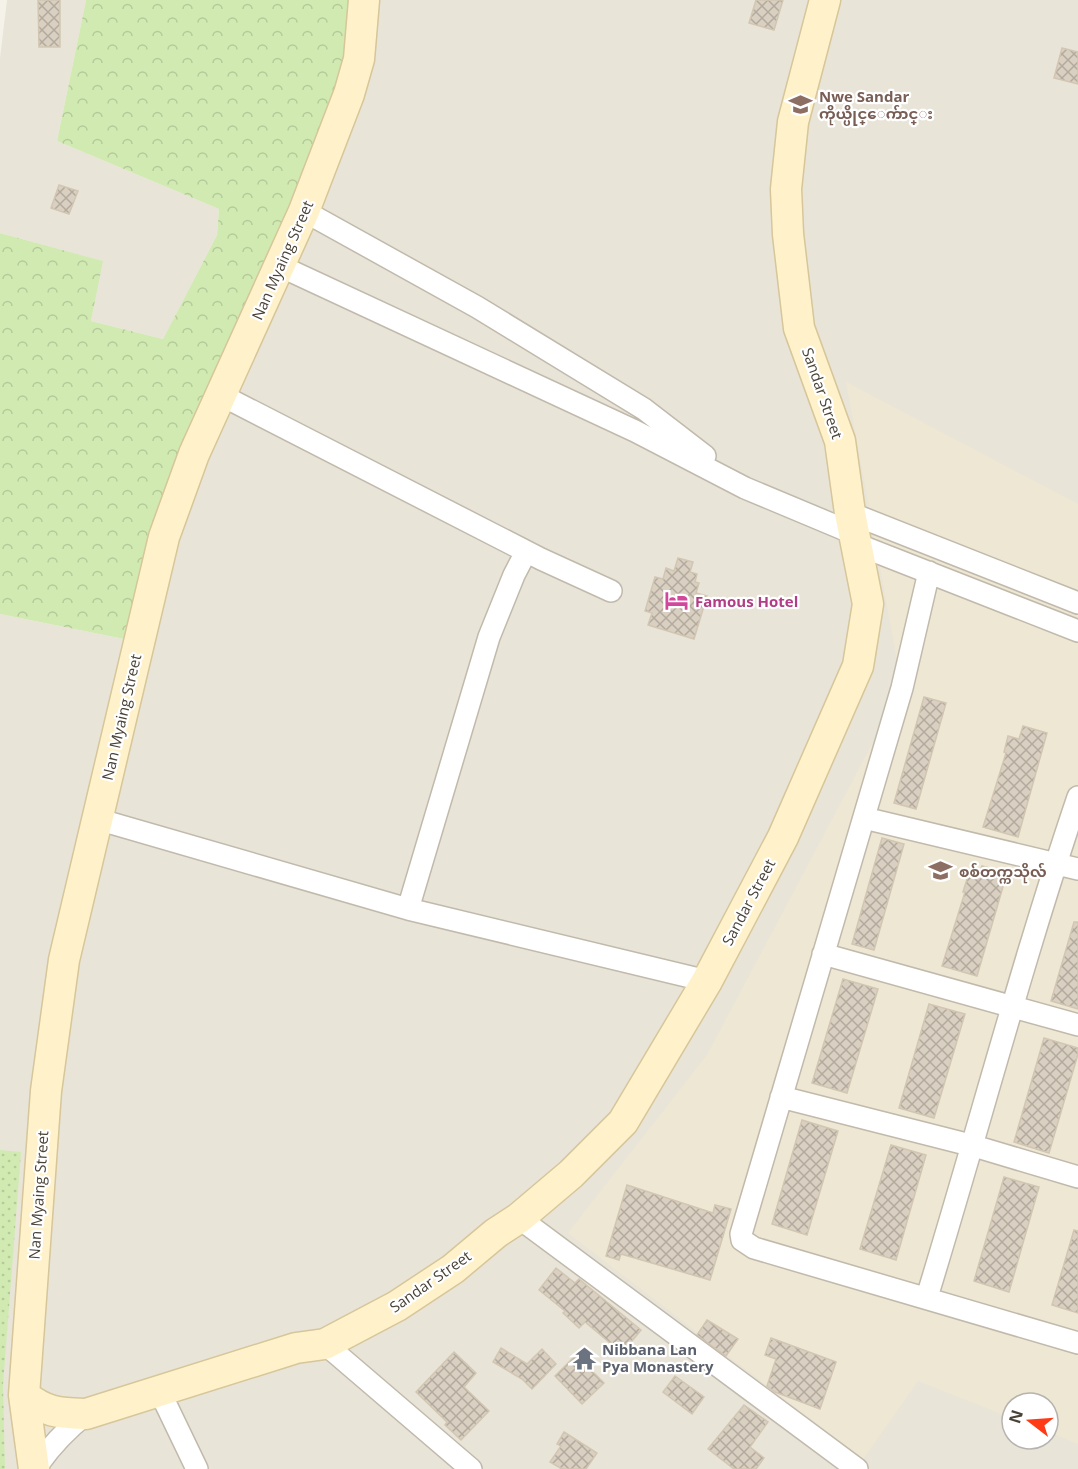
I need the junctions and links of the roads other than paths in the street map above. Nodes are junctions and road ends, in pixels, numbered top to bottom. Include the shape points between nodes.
1 (364, 0) edge
2 (825, 0) edge
3 (304, 212) junction
4 (280, 266) junction
5 (220, 395) junction
6 (745, 488) junction
7 (854, 530) junction
8 (526, 552) junction
9 (929, 572) junction
10 (611, 591) dead end
11 (1078, 603) edge
12 (1078, 631) edge
13 (1078, 797) edge
14 (864, 818) junction
15 (96, 819) junction
16 (1056, 863) junction
17 (1078, 870) edge
18 (408, 909) junction
19 (823, 954) junction
20 (707, 981) junction
21 (1012, 1007) junction
22 (1078, 1025) edge
23 (780, 1097) junction
24 (974, 1146) junction
25 (1078, 1177) edge
26 (519, 1218) junction
27 (927, 1297) junction
28 (1078, 1343) edge
29 (325, 1344) junction
30 (159, 1390) junction
31 (24, 1395) junction
32 (86, 1414) junction
33 (34, 1469) edge
34 (197, 1469) edge
35 (471, 1469) edge
36 (857, 1469) edge

1 - 3 street, Nan Myaing Street via 354,76
2 - 7 street, Sandar Street via 793,122 786,189 788,234 799,328 840,441
3 - 4 street, Nan Myaing Street
3 - 6 street via 477,307 644,409
4 - 5 street, Nan Myaing Street
4 - 6 street via 635,431
5 - 8 street
5 - 15 street, Nan Myaing Street via 164,537
6 - 7 street
7 - 9 street
7 - 11 street
7 - 20 street, Sandar Street via 868,604 858,666 783,837
8 - 10 street
8 - 18 street via 489,637
9 - 12 street
9 - 14 street via 902,688
13 - 16 street
14 - 16 street
14 - 19 street
15 - 18 street
15 - 31 street, Nan Myaing Street via 64,960 46,1091
16 - 17 street
16 - 21 street
18 - 20 street
19 - 21 street
19 - 23 street
20 - 26 street, Sandar Street via 623,1122
21 - 22 street
21 - 24 street
23 - 24 street
23 - 27 street via 742,1240 754,1248
24 - 25 street
24 - 27 street
26 - 29 street, Sandar Street via 397,1306
26 - 36 street
27 - 28 street
29 - 30 street, Sandar Street via 296,1348
29 - 35 street
30 - 32 street, Sandar Street
30 - 34 street
31 - 32 street, Sandar Street via 38,1407 58,1413
31 - 33 street, Nan Myaing Street
32 - 33 street via 44,1454

